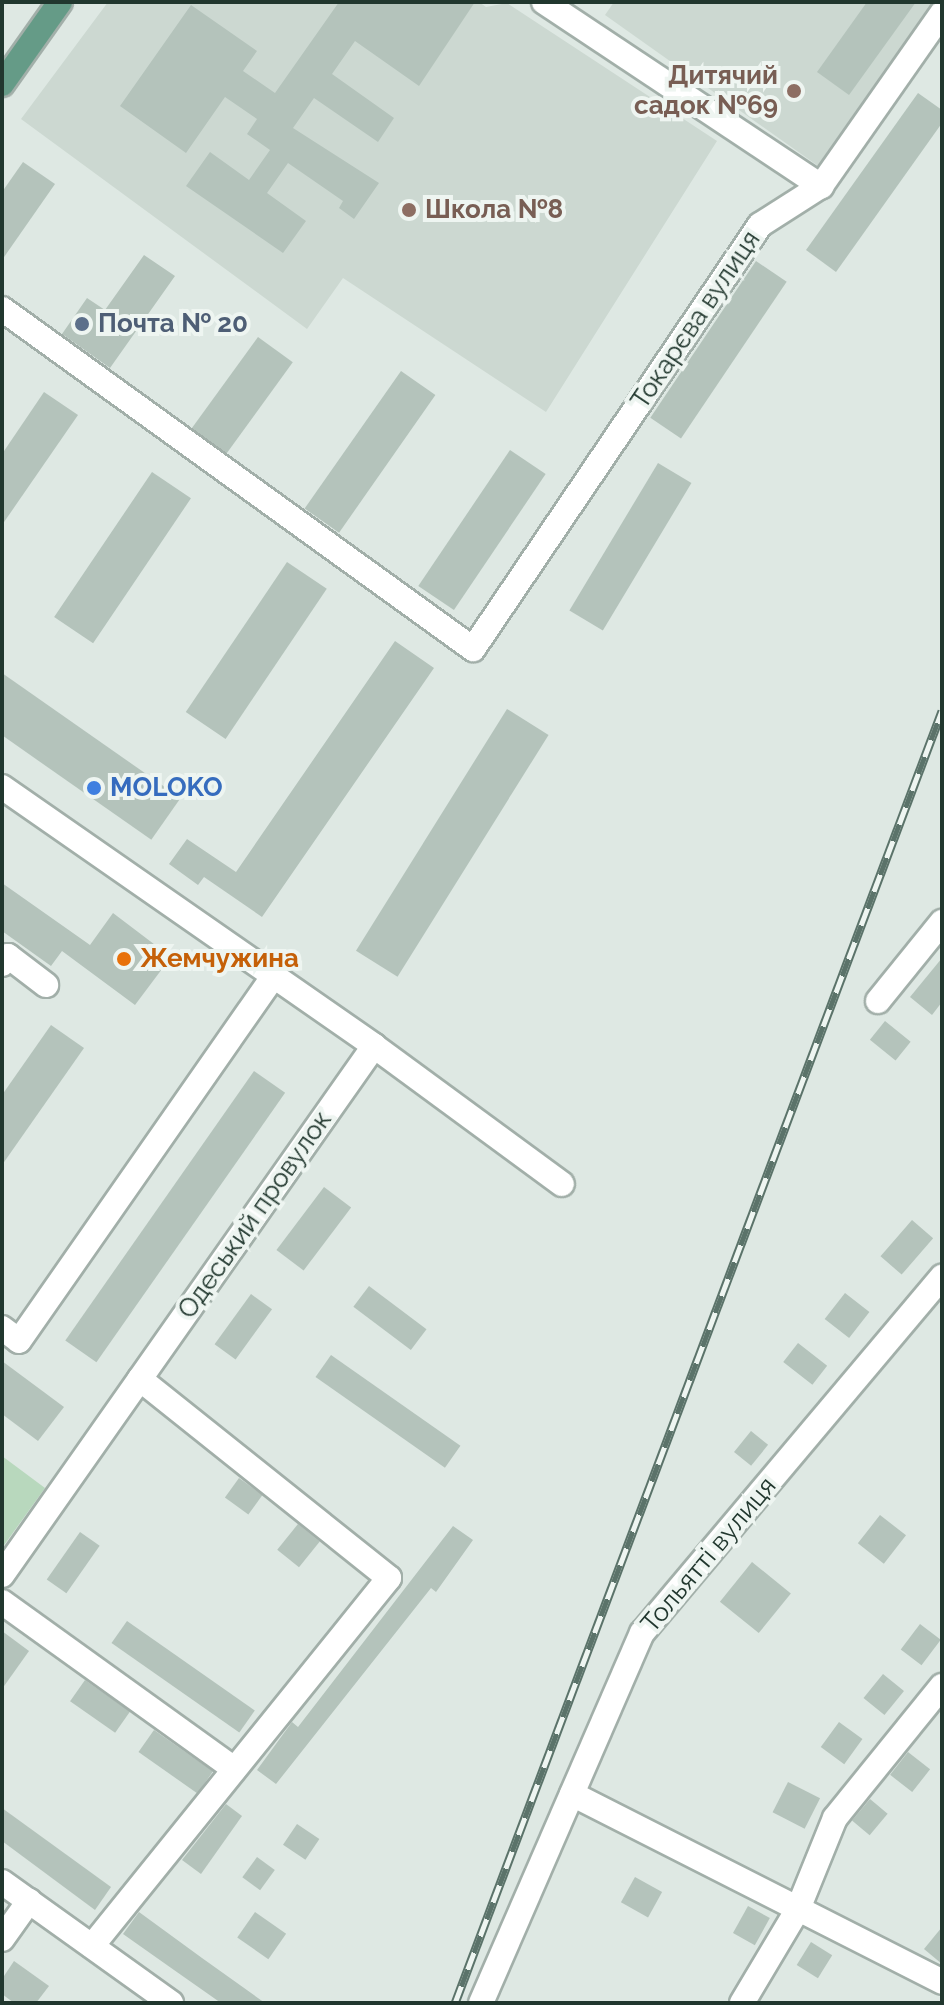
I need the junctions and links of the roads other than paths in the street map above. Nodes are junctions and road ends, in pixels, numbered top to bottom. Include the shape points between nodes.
1 (60, 2) edge
2 (544, 2) edge
3 (942, 13) edge
4 (2, 84) edge
5 (821, 186) junction
6 (2, 309) edge
7 (2, 787) edge
8 (942, 922) edge
9 (4, 958) edge
10 (274, 976) junction
11 (46, 985) dead end
12 (878, 1001) dead end
13 (374, 1046) junction
14 (562, 1184) dead end
15 (942, 1277) edge
16 (2, 1328) edge
17 (140, 1379) junction
18 (2, 1575) edge
19 (2, 1602) edge
20 (942, 1686) edge
21 (234, 1769) junction
22 (572, 1794) junction
23 (2, 1882) edge
24 (29, 1901) junction
25 (798, 1909) junction
26 (2, 1939) edge
27 (92, 1946) junction
28 (942, 1982) edge
29 (171, 2003) edge
30 (481, 2003) edge
31 (742, 2003) edge

1 - 4 main road
2 - 5 street
3 - 5 street, Токарєва вулиця
5 - 6 street, Токарєва вулиця via 760,225 473,649
7 - 10 street
8 - 12 street
9 - 11 street
10 - 13 street
10 - 16 street via 19,1341
13 - 14 street
13 - 17 street, Одеський провулок
15 - 22 street, Тольятті вулиця via 642,1633
17 - 18 street, Одеський провулок
17 - 21 street via 389,1578
19 - 21 street
20 - 25 street via 835,1818
21 - 27 street
22 - 25 street
22 - 30 street, Тольятті вулиця
23 - 24 street
24 - 26 street
24 - 27 street
25 - 28 street
25 - 31 street
27 - 29 street

